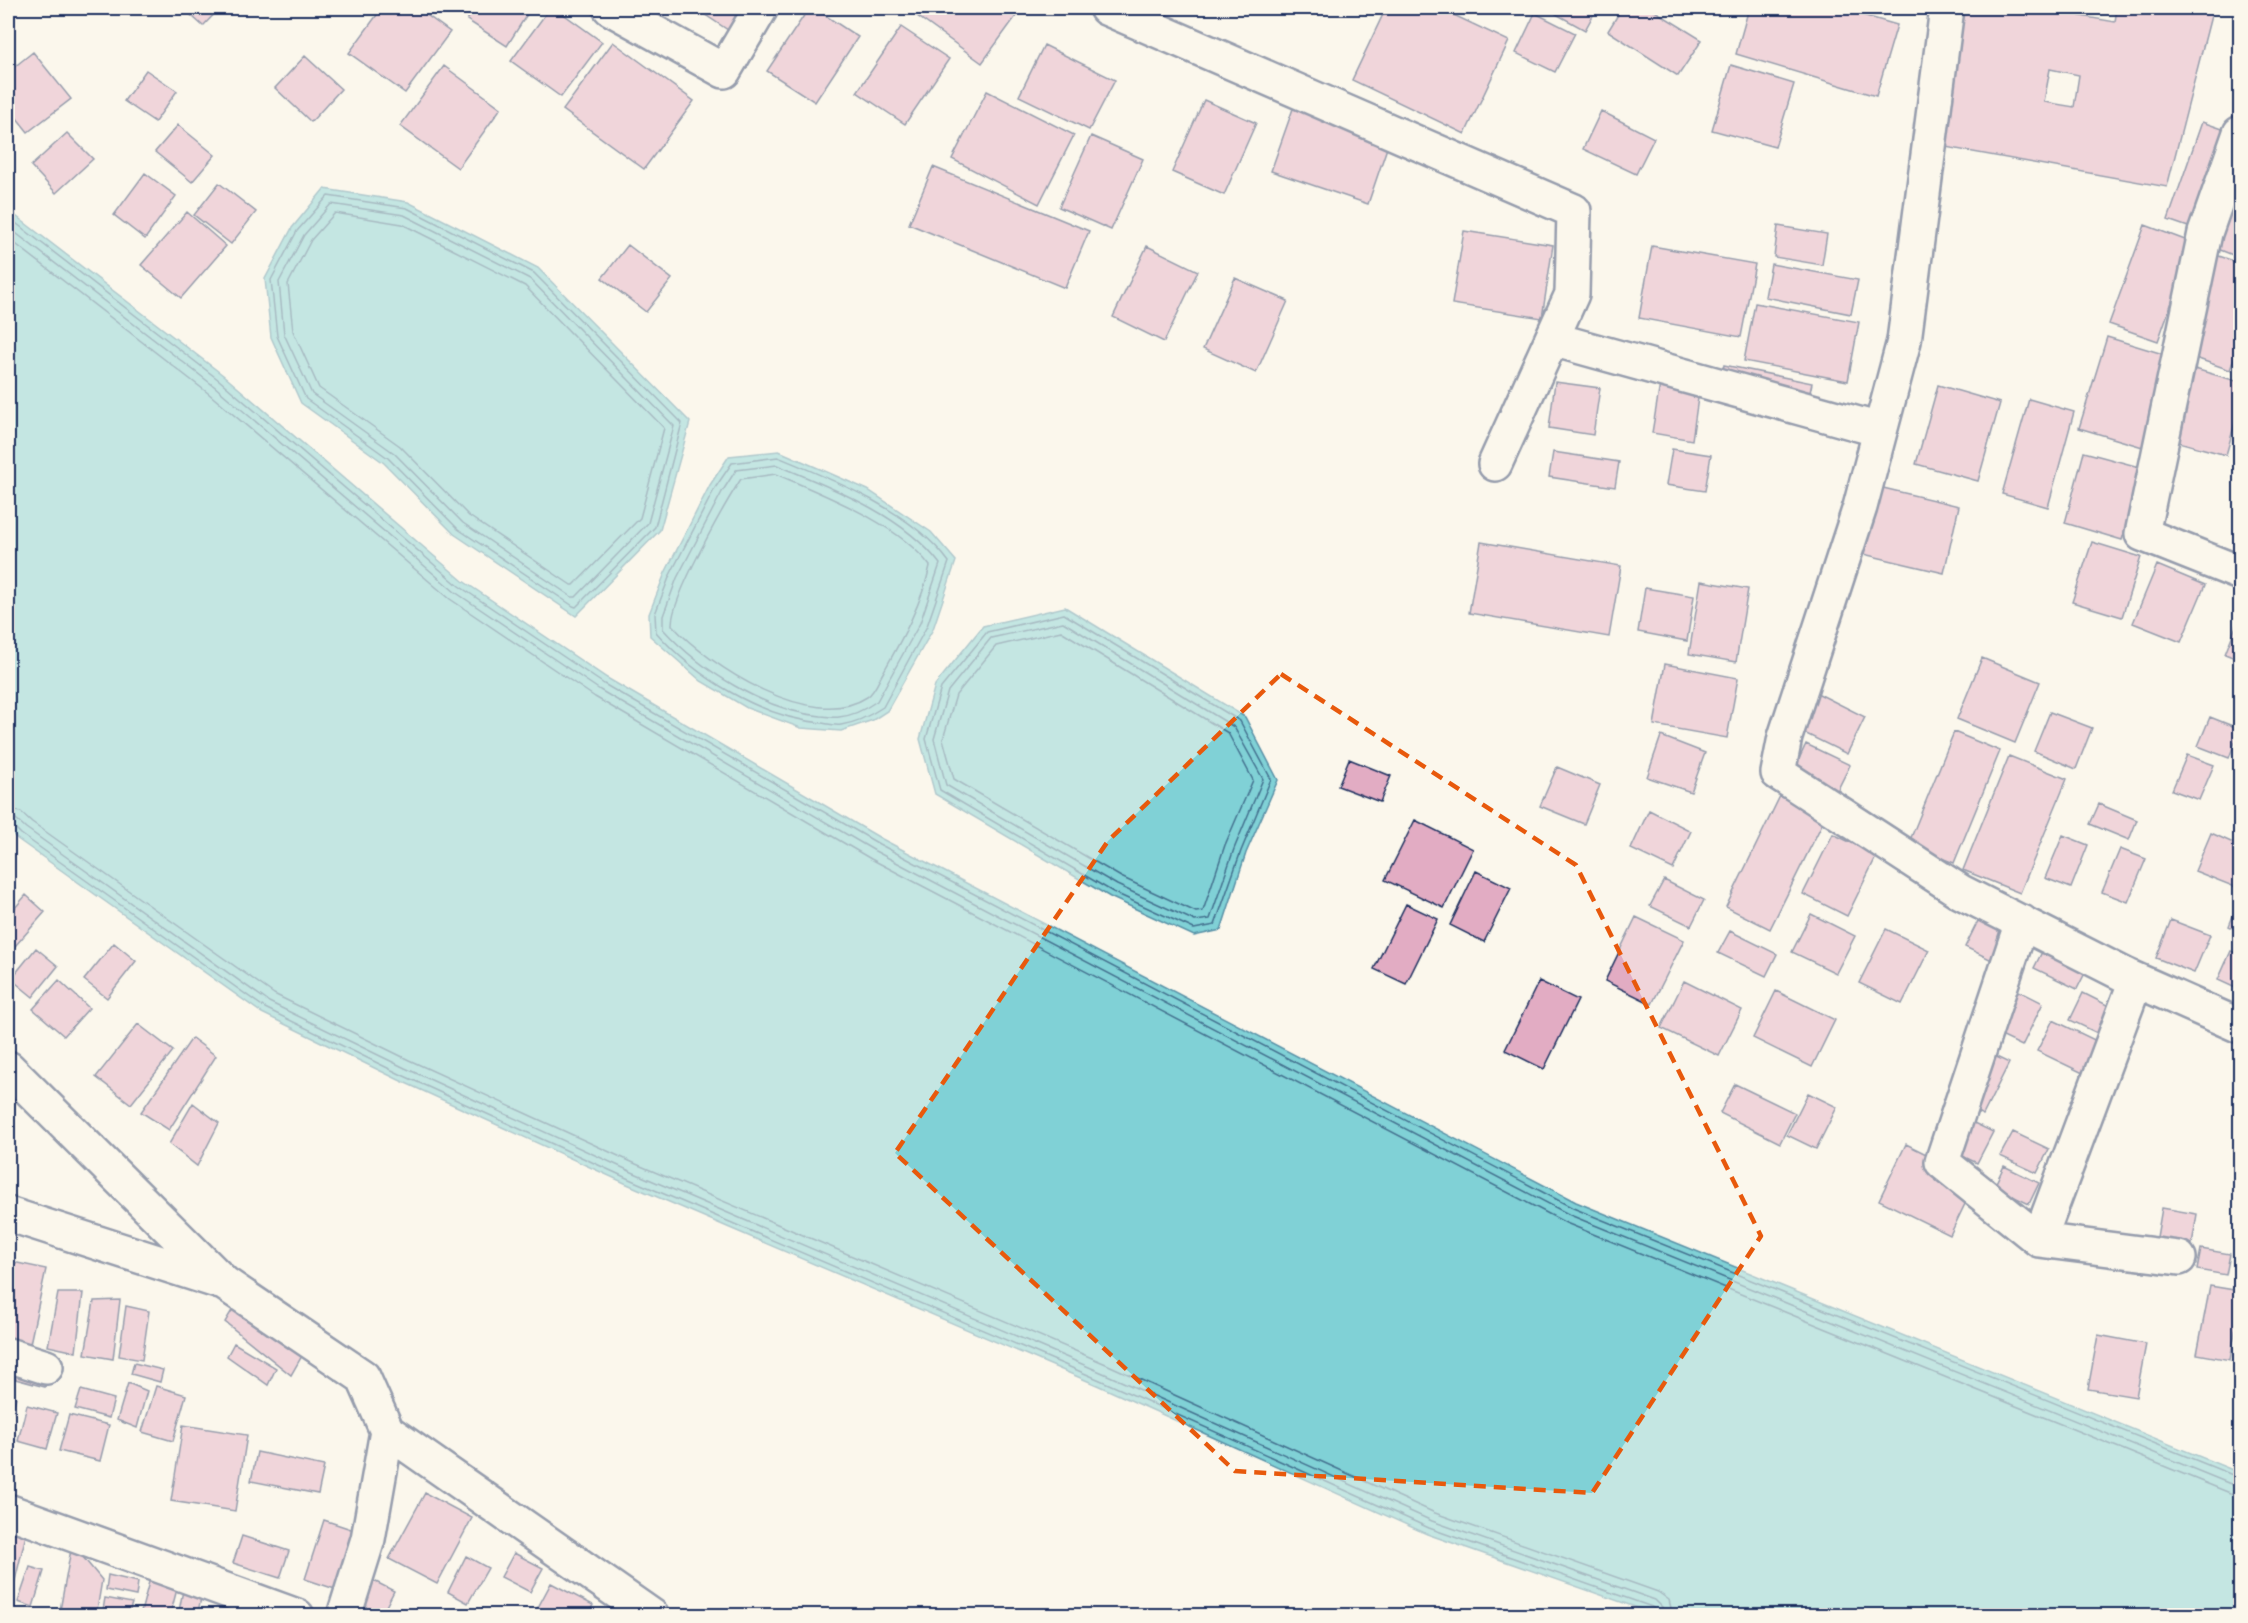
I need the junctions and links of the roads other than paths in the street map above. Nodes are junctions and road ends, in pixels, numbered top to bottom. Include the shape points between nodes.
1 (610, 8) edge
2 (761, 8) edge
3 (1106, 8) edge
4 (1947, 8) edge
5 (2241, 133) edge
6 (1552, 339) junction
7 (1880, 430) junction
8 (1495, 464) dead end
9 (2241, 573) edge
10 (2022, 922) junction
11 (2136, 980) junction
12 (2241, 1026) edge
13 (8, 1068) edge
14 (8, 1214) edge
15 (2039, 1240) junction
16 (2179, 1258) dead end
17 (224, 1283) junction
18 (8, 1355) edge
19 (46, 1367) dead end
20 (387, 1431) junction
21 (8, 1511) edge
22 (297, 1616) edge
23 (344, 1616) edge
24 (652, 1616) edge

1 - 2 street via 724,71
3 - 6 street via 1574,211 1572,294
4 - 7 street via 1904,341
5 - 9 street via 2205,233 2142,534
6 - 7 street
6 - 8 street
7 - 10 street via 1860,507 1785,738 1778,773 1961,892
10 - 11 street
10 - 15 street via 1942,1162
11 - 12 street
11 - 15 street
13 - 17 street
14 - 17 street
15 - 16 street
17 - 20 street via 363,1377
18 - 19 street
20 - 23 street via 368,1539
20 - 24 street
21 - 22 street

